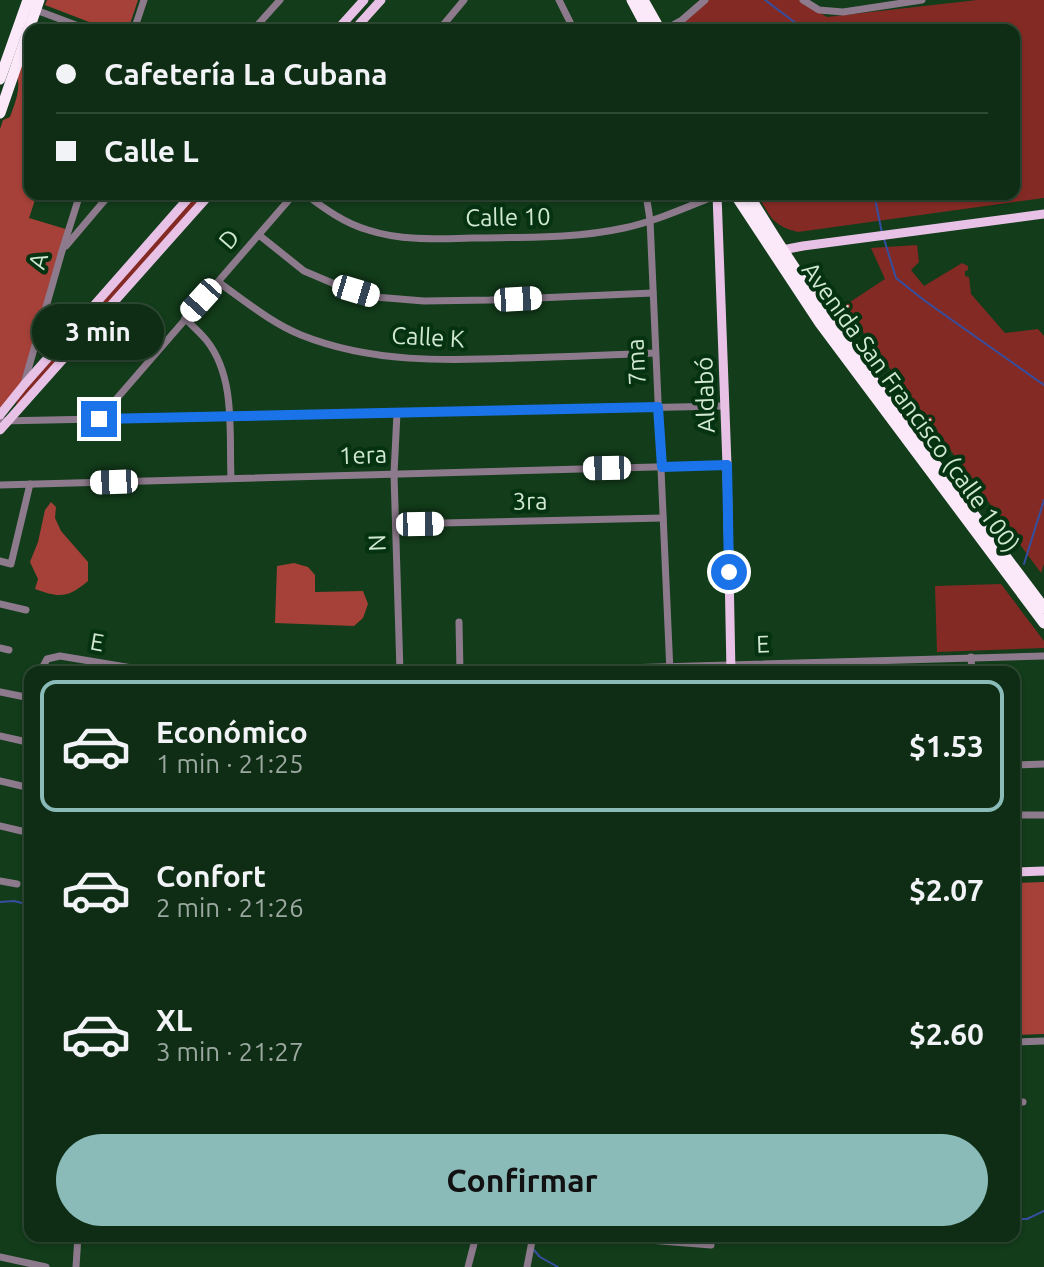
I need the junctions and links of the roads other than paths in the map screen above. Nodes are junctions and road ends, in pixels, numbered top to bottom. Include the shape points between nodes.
1 (144, 0) edge
2 (280, 0) edge
3 (364, 0) edge
4 (381, 0) edge
5 (464, 0) edge
6 (559, 0) edge
7 (632, 0) edge
8 (643, 0) edge
9 (705, 0) edge
10 (803, 0) edge
11 (922, 0) edge
12 (34, 3) edge
13 (25, 24) edge
14 (77, 24) edge
15 (136, 24) edge
16 (258, 24) edge
17 (342, 24) edge
18 (359, 24) edge
19 (444, 24) edge
20 (571, 24) edge
21 (645, 24) edge
22 (658, 24) edge
23 (674, 24) edge
24 (24, 27) edge
25 (15, 49) edge
26 (0, 79) edge
27 (0, 113) edge
28 (78, 200) edge
29 (105, 200) edge
30 (187, 200) edge
31 (205, 200) edge
32 (289, 200) edge
33 (314, 200) edge
34 (647, 200) edge
35 (710, 200) edge
36 (715, 200) edge
37 (720, 200) edge
38 (743, 200) edge
39 (744, 200) edge
40 (700, 202) junction
41 (1044, 214) edge
42 (650, 220) junction
43 (259, 235) junction
44 (773, 235) junction
45 (806, 247) junction
46 (62, 251) junction
47 (778, 252) junction
48 (794, 267) junction
49 (218, 282) junction
50 (653, 293) junction
51 (185, 318) junction
52 (655, 353) junction
53 (24, 385) junction
54 (725, 406) junction
55 (658, 407) junction
56 (397, 413) junction
57 (229, 416) junction
58 (6, 417) edge
59 (99, 419) junction
60 (0, 430) edge
61 (727, 465) junction
62 (662, 467) junction
63 (394, 474) junction
64 (231, 478) junction
65 (30, 484) junction
66 (0, 485) edge
67 (663, 518) junction
68 (397, 524) junction
69 (0, 561) edge
70 (0, 604) edge
71 (1044, 608) edge
72 (26, 610) dead end
73 (459, 622) dead end
74 (1044, 623) edge
75 (1044, 656) edge
76 (971, 657) junction
77 (43, 666) edge
78 (120, 666) edge
79 (400, 666) edge
80 (460, 666) edge
81 (670, 666) edge
82 (731, 666) edge
83 (775, 666) edge
84 (972, 666) edge
85 (0, 692) edge
86 (24, 697) edge
87 (0, 736) edge
88 (24, 741) edge
89 (1044, 764) edge
90 (1020, 765) edge
91 (0, 781) edge
92 (24, 787) edge
93 (1020, 815) edge
94 (1044, 815) edge
95 (0, 826) edge
96 (24, 832) edge
97 (1044, 871) edge
98 (1020, 872) edge
99 (0, 881) edge
100 (17, 884) dead end
101 (1044, 1041) edge
102 (1020, 1042) edge
103 (78, 1242) edge
104 (474, 1242) edge
105 (532, 1242) edge
106 (674, 1242) edge
107 (711, 1245) dead end
108 (0, 1257) edge
109 (46, 1267) edge
110 (76, 1267) edge
111 (468, 1267) edge
112 (527, 1267) edge

1 - 15 street
2 - 16 street
3 - 17 main road
4 - 18 main road
5 - 19 street
6 - 20 street
7 - 21 highway
8 - 22 highway
9 - 23 street
10 - 11 street via 819,10 843,12
12 - 13 highway
12 - 14 street
24 - 25 highway
25 - 26 highway
25 - 27 highway
28 - 46 street, A
29 - 46 street
30 - 53 main road
31 - 58 main road
32 - 43 street, D
33 - 42 street, Calle 10 via 349,223 412,238 568,236
34 - 42 street, 7ma
35 - 40 street, Calle 10
36 - 40 street
37 - 54 main road, Aldabó
38 - 47 highway
39 - 44 highway
40 - 42 street, Calle 10
41 - 45 main road
42 - 50 street, 7ma
43 - 49 street, D
43 - 50 street via 304,271 375,297 424,301
44 - 45 main road
44 - 47 highway
45 - 47 main road
45 - 48 main road via 795,257
46 - 53 street, A
47 - 48 highway, Avenida San Francisco (calle 100)
47 - 74 highway, Avenida San Francisco (calle 100) via 828,335
48 - 71 highway, Avenida San Francisco (calle 100)
49 - 51 street, D
49 - 52 street, Calle K via 300,335 390,357
50 - 52 street, 7ma
51 - 57 street via 219,361
51 - 59 street, D
52 - 55 street, 7ma
53 - 58 main road
54 - 55 street
54 - 61 main road, Aldabó
55 - 56 street
55 - 62 street, 7ma
56 - 57 street
56 - 63 street, N
57 - 59 street
57 - 64 street
58 - 59 street
58 - 60 main road
61 - 62 street, 1era
61 - 82 main road, Aldabó
62 - 63 street, 1era
62 - 67 street, 7ma
63 - 64 street, 1era
63 - 68 street, N
64 - 65 street, 1era
65 - 66 street, 1era
65 - 69 street via 11,564
67 - 68 street, 3ra
67 - 81 street, 7ma
68 - 79 street, N
70 - 72 street
73 - 80 street
75 - 76 street, E
76 - 83 street, E
76 - 84 street
77 - 78 street, E via 47,659 60,656
85 - 86 street
87 - 88 street
89 - 90 street
91 - 92 street
93 - 94 street
95 - 96 street
97 - 98 main road
99 - 100 street
101 - 102 street
103 - 110 street
104 - 111 street
105 - 112 street
106 - 107 street
108 - 109 street

